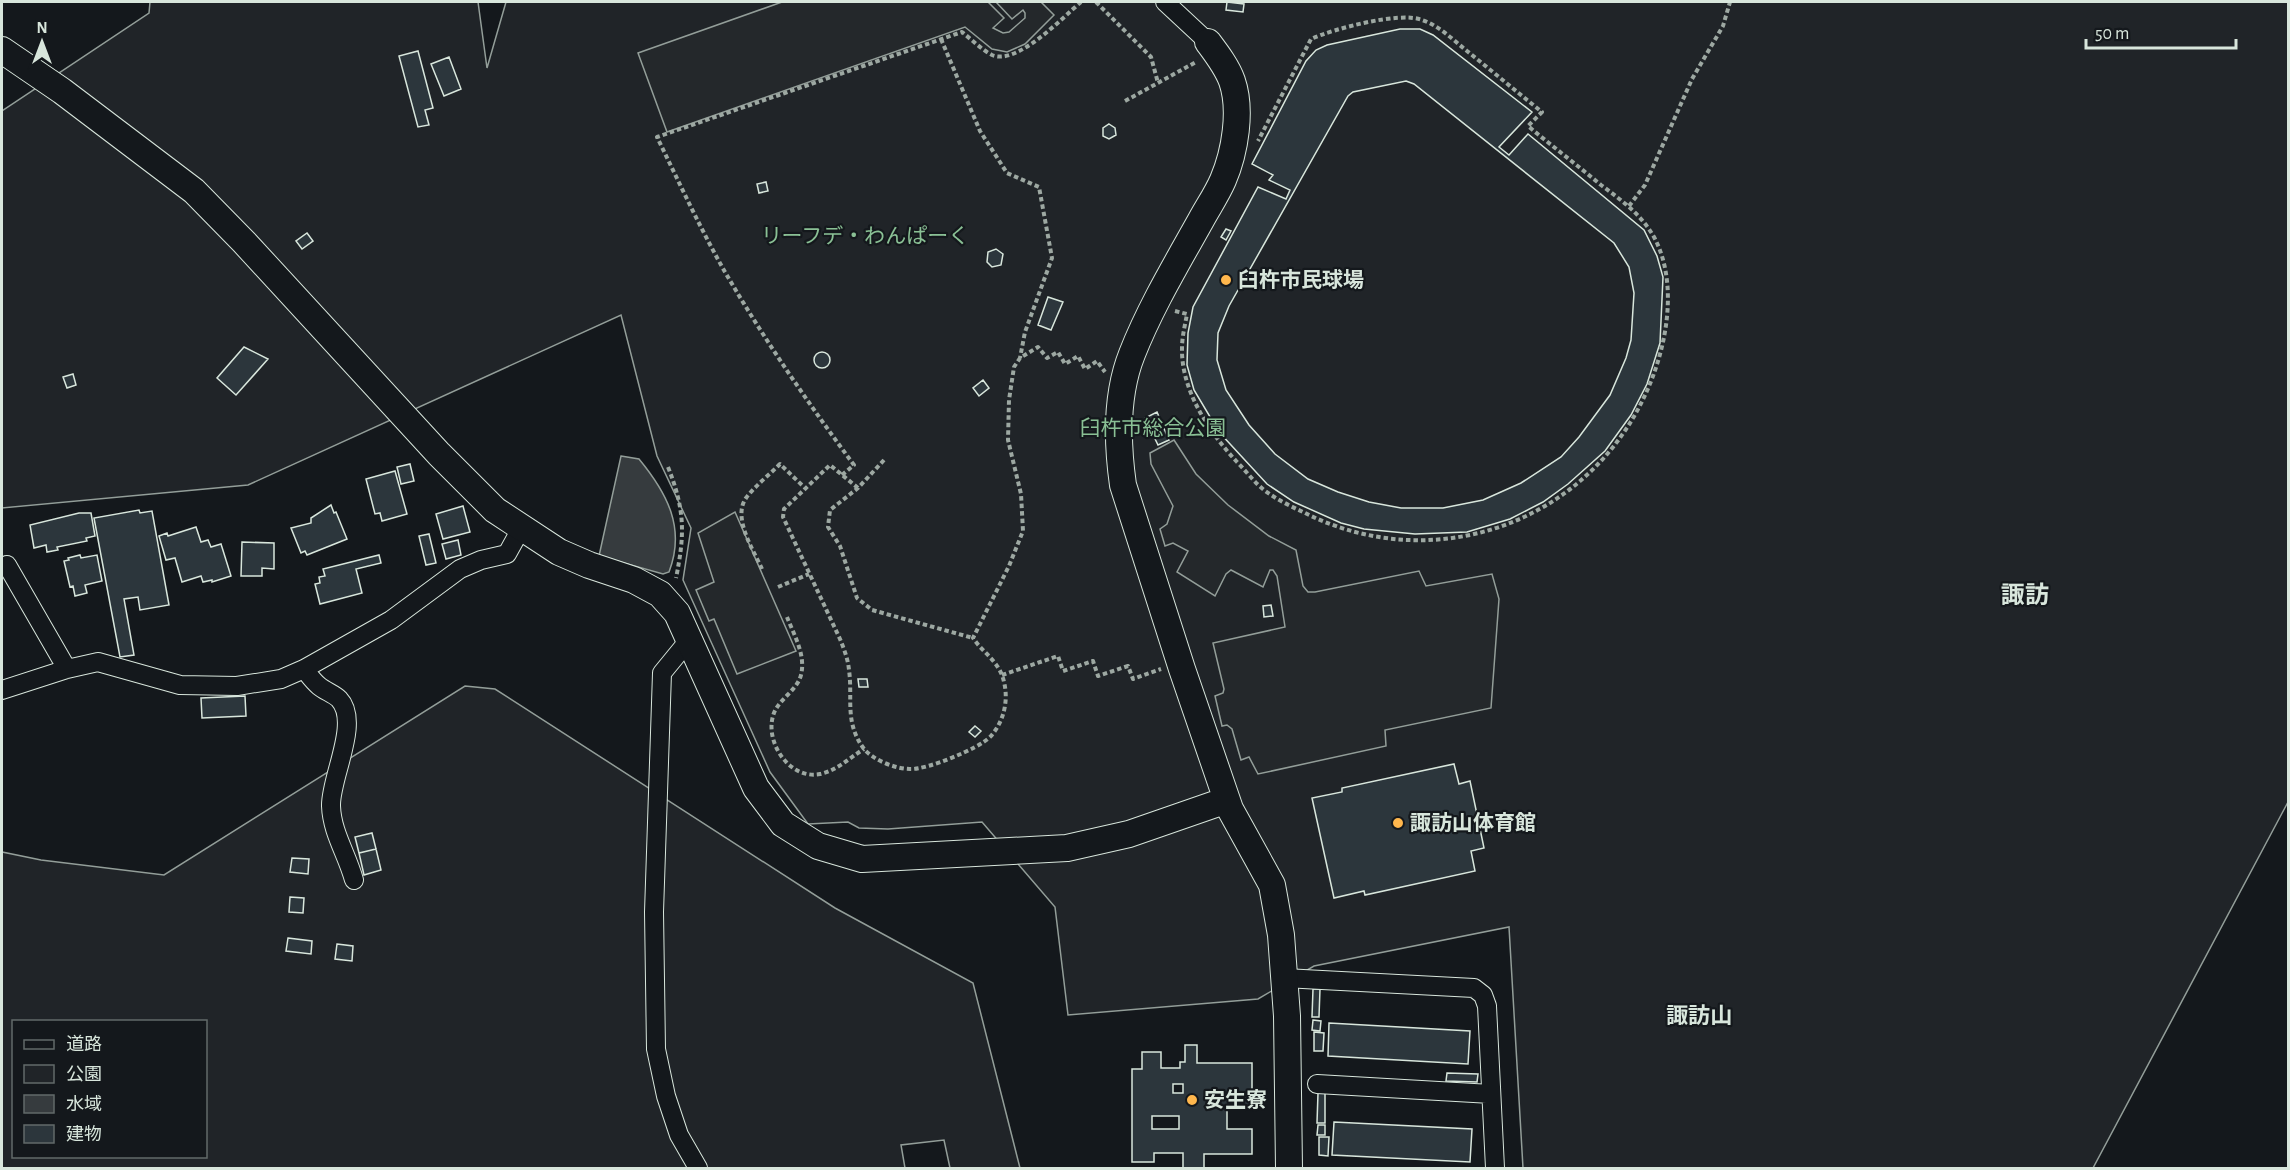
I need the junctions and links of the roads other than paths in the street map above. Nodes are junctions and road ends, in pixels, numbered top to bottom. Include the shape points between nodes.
1 (1165, 2) edge
2 (1211, 47) joint
3 (2, 50) edge
4 (522, 527) junction
5 (7, 565) dead end
6 (689, 640) junction
7 (67, 669) junction
8 (304, 669) junction
9 (2, 690) edge
10 (1227, 800) junction
11 (354, 880) dead end
12 (1284, 978) junction
13 (1317, 1084) dead end
14 (1491, 1094) junction
15 (698, 1168) edge
16 (1289, 1168) edge
17 (1495, 1168) edge

1 - 2 street
2 - 10 street via 1229,73 1235,94 1233,147 1223,180 1131,355 1119,417 1119,455 1123,485
3 - 4 street via 194,191 439,454 495,510
4 - 6 street via 559,552 660,594 677,613
4 - 8 street via 507,554 460,569 391,620
5 - 7 street
6 - 10 street via 756,788 783,824 818,846 862,859 1067,848 1129,834
6 - 15 street via 662,673 654,912 656,1049 679,1135
7 - 8 street via 98,662 180,685 237,686 281,679
7 - 9 street
8 - 11 street via 317,685 339,699 346,719 345,747 332,786 331,803 334,828
10 - 12 street via 1272,885
12 - 14 street via 1474,988 1483,995 1487,1006
12 - 16 street
13 - 14 street
14 - 17 street

